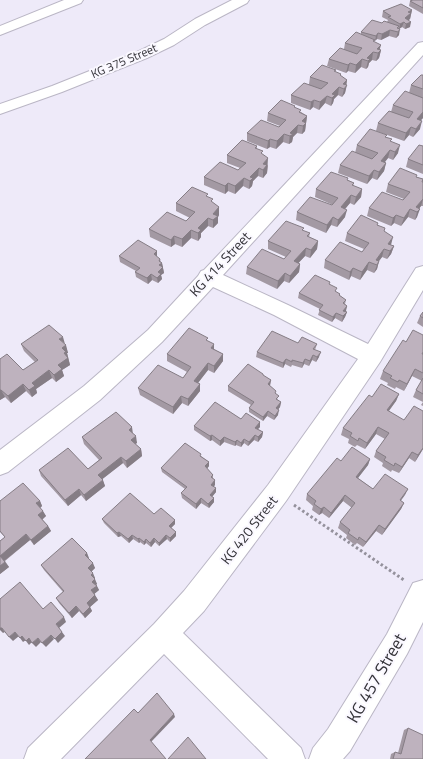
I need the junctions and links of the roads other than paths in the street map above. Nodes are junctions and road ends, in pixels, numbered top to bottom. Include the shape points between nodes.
1 (76, 0) edge
2 (211, 0) edge
3 (242, 0) edge
4 (228, 7) junction
5 (0, 31) edge
6 (423, 46) edge
7 (0, 109) edge
8 (423, 273) edge
9 (208, 276) junction
10 (372, 356) junction
11 (0, 464) edge
12 (423, 593) edge
13 (164, 634) junction
14 (39, 759) edge
15 (290, 759) edge
16 (324, 759) edge

1 - 5 street
2 - 4 street
3 - 4 street, KG 375 Street
4 - 7 street, KG 375 Street via 169,42 57,89
6 - 9 street, KG 414 Street
8 - 10 street, KG 420 Street
9 - 10 street
9 - 11 street, KG 414 Street via 155,336 92,393
10 - 13 street, KG 420 Street via 277,494 194,601
12 - 16 street, KG 457 Street via 397,644 339,740
13 - 14 street, KG 420 Street
13 - 15 street

